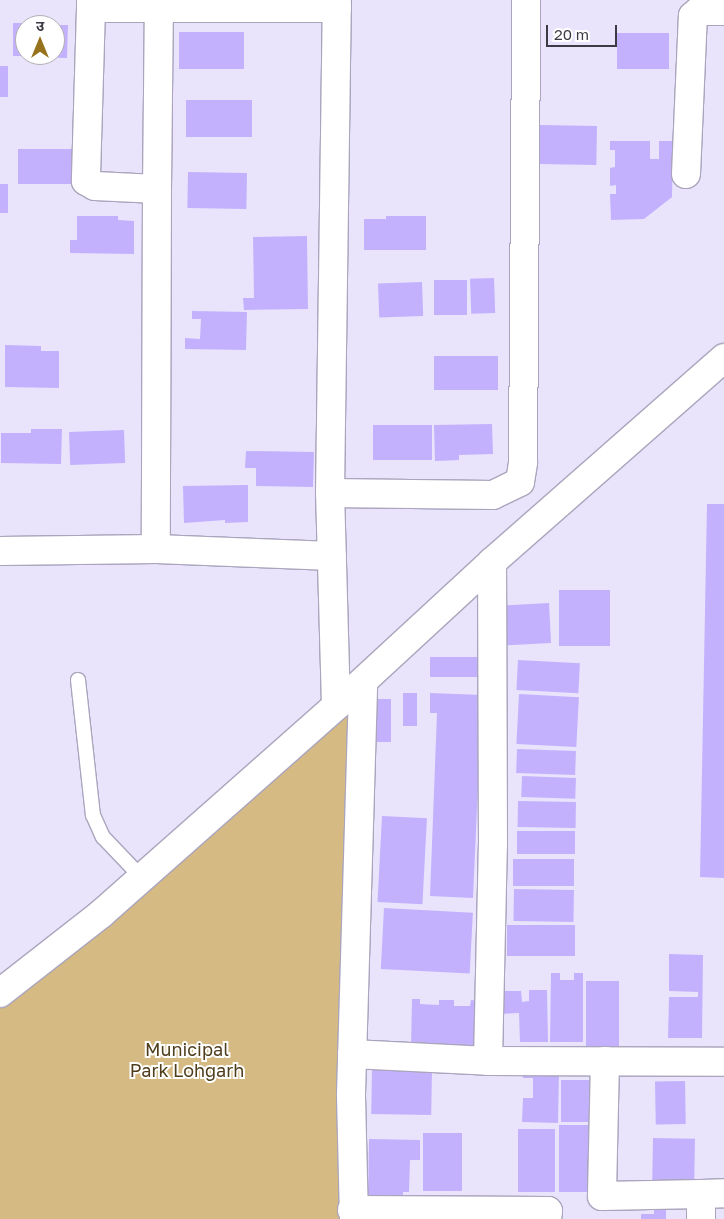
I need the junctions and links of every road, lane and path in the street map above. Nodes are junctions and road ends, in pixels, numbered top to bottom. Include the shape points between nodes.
1 (526, 0) edge
2 (91, 4) edge
3 (337, 4) edge
4 (159, 6) junction
5 (724, 11) edge
6 (686, 174) dead end
7 (157, 188) junction
8 (724, 358) edge
9 (330, 493) junction
10 (156, 549) junction
11 (0, 551) edge
12 (332, 556) junction
13 (492, 562) junction
14 (78, 680) dead end
15 (363, 682) junction
16 (336, 706) junction
17 (142, 878) junction
18 (0, 993) edge
19 (352, 1054) junction
20 (488, 1060) junction
21 (605, 1061) junction
22 (724, 1062) edge
23 (709, 1202) edge
24 (353, 1214) edge
25 (547, 1219) edge

1 - 9 street via 523,462 520,482 493,495
2 - 4 street
2 - 7 street via 86,181 95,186
3 - 4 street
3 - 9 street
4 - 7 street
5 - 6 street via 699,11 693,16
7 - 10 street
8 - 13 street
9 - 12 street
10 - 11 street
10 - 12 street
12 - 16 street
13 - 15 street
13 - 20 street via 493,835
14 - 17 lane via 93,815 103,837
15 - 16 street
15 - 19 street
16 - 17 street
17 - 18 street
19 - 20 street
19 - 24 street
20 - 21 street
21 - 22 street
21 - 23 street via 602,1196
24 - 25 street via 548,1211

